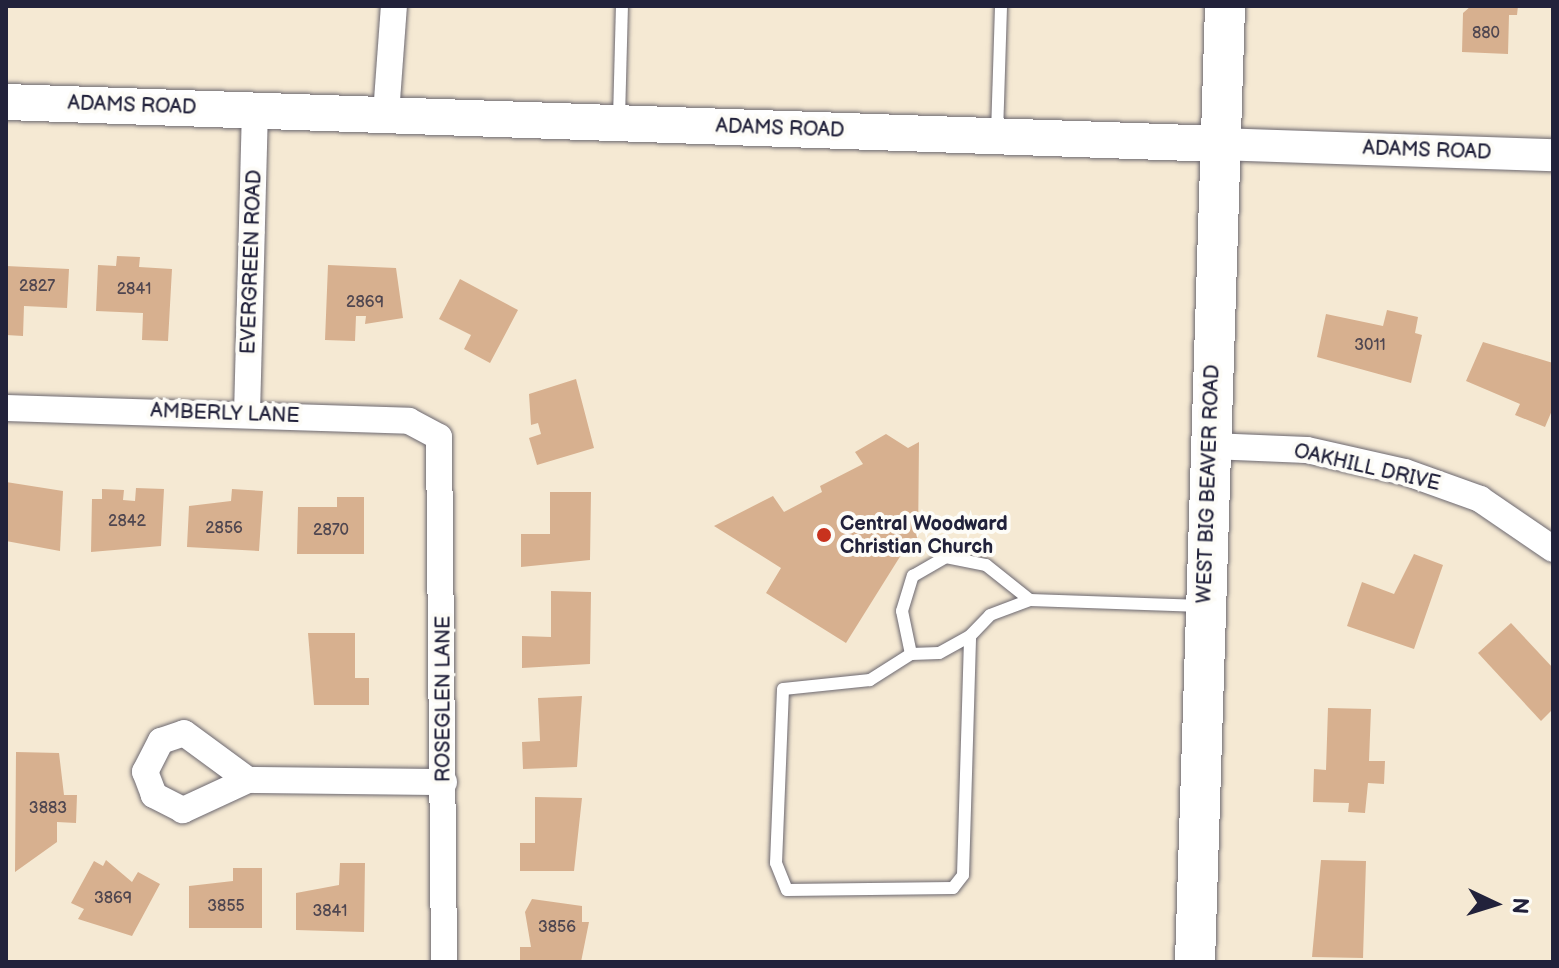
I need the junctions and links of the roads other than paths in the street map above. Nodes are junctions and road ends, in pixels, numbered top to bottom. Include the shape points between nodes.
1 (394, 6) edge
2 (622, 6) edge
3 (1001, 6) edge
4 (1225, 6) edge
5 (6, 102) edge
6 (255, 110) junction
7 (386, 114) junction
8 (619, 122) junction
9 (997, 137) junction
10 (1218, 144) junction
11 (1553, 155) edge
12 (6, 408) edge
13 (247, 414) junction
14 (439, 437) joint
15 (1211, 446) junction
16 (1553, 549) edge
17 (1030, 600) junction
18 (1205, 607) junction
19 (970, 636) junction
20 (911, 654) junction
21 (248, 780) dead end
22 (444, 782) junction
23 (444, 962) edge
24 (1195, 962) edge

1 - 7 street
2 - 8 lane
3 - 9 lane
4 - 10 main road, WEST BIG BEAVER ROAD
5 - 6 main road, ADAMS ROAD
6 - 7 main road, ADAMS ROAD
6 - 13 street, EVERGREEN ROAD
7 - 8 main road, ADAMS ROAD
8 - 9 main road, ADAMS ROAD
9 - 10 main road, ADAMS ROAD
10 - 11 street, ADAMS ROAD
10 - 15 main road, WEST BIG BEAVER ROAD
12 - 13 street, AMBERLY LANE
13 - 14 street, AMBERLY LANE via 409,421
14 - 22 street, ROSEGLEN LANE
15 - 16 street, OAKHILL DRIVE via 1307,450 1405,472 1480,499
15 - 18 main road, WEST BIG BEAVER ROAD
17 - 18 lane
17 - 19 lane via 990,615
17 - 20 lane via 986,565 946,557 913,576 902,611
18 - 24 main road, WEST BIG BEAVER ROAD
19 - 20 lane via 939,653
19 - 20 lane via 963,875 953,888 787,890 776,863 783,689 870,680
21 - 22 street
22 - 23 street, ROSEGLEN LANE

